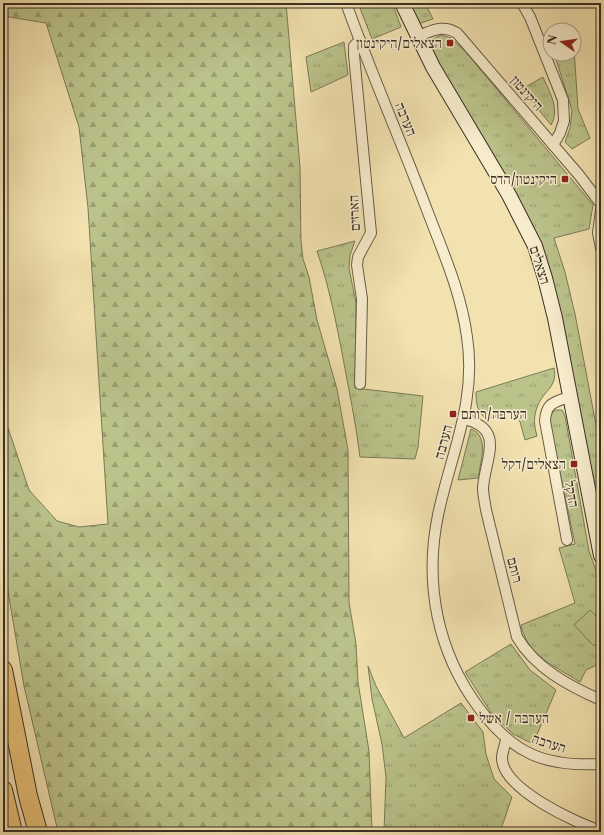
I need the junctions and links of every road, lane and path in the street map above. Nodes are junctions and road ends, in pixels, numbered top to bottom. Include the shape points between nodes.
1 (346, 3) edge
2 (402, 3) edge
3 (522, 3) edge
4 (418, 36) junction
5 (360, 40) junction
6 (553, 145) junction
7 (601, 204) edge
8 (601, 210) edge
9 (601, 248) edge
10 (360, 384) dead end
11 (570, 397) junction
12 (464, 419) junction
13 (567, 540) dead end
14 (601, 556) edge
15 (3, 670) edge
16 (601, 700) edge
17 (506, 740) junction
18 (601, 764) edge
19 (3, 790) edge
20 (601, 831) edge
21 (13, 832) edge
22 (38, 832) edge

1 - 5 street, הערבה
2 - 4 street, הצאלים
3 - 6 street via 563,100 564,121
4 - 6 street, היקינטון via 442,28 450,28 457,32
4 - 11 street, הצאלים via 535,246 545,278
5 - 10 street, הארזים via 354,46 354,55 371,233 356,265 362,299
5 - 12 street, הערבה via 456,282 468,338 468,393
6 - 7 street, היקינטון
8 - 9 street via 598,233
11 - 13 street, הדקל via 549,406 545,412
11 - 14 street, הצאלים
12 - 16 street, רותם via 481,425 488,434 491,444 483,488 517,637 535,661 561,680
12 - 17 street, הערבה via 438,515 432,564 436,614 448,656 462,682 476,705
15 - 22 highway
17 - 18 street, הערבה via 539,758 559,764
17 - 20 street via 502,759 515,782 564,816
19 - 21 highway

